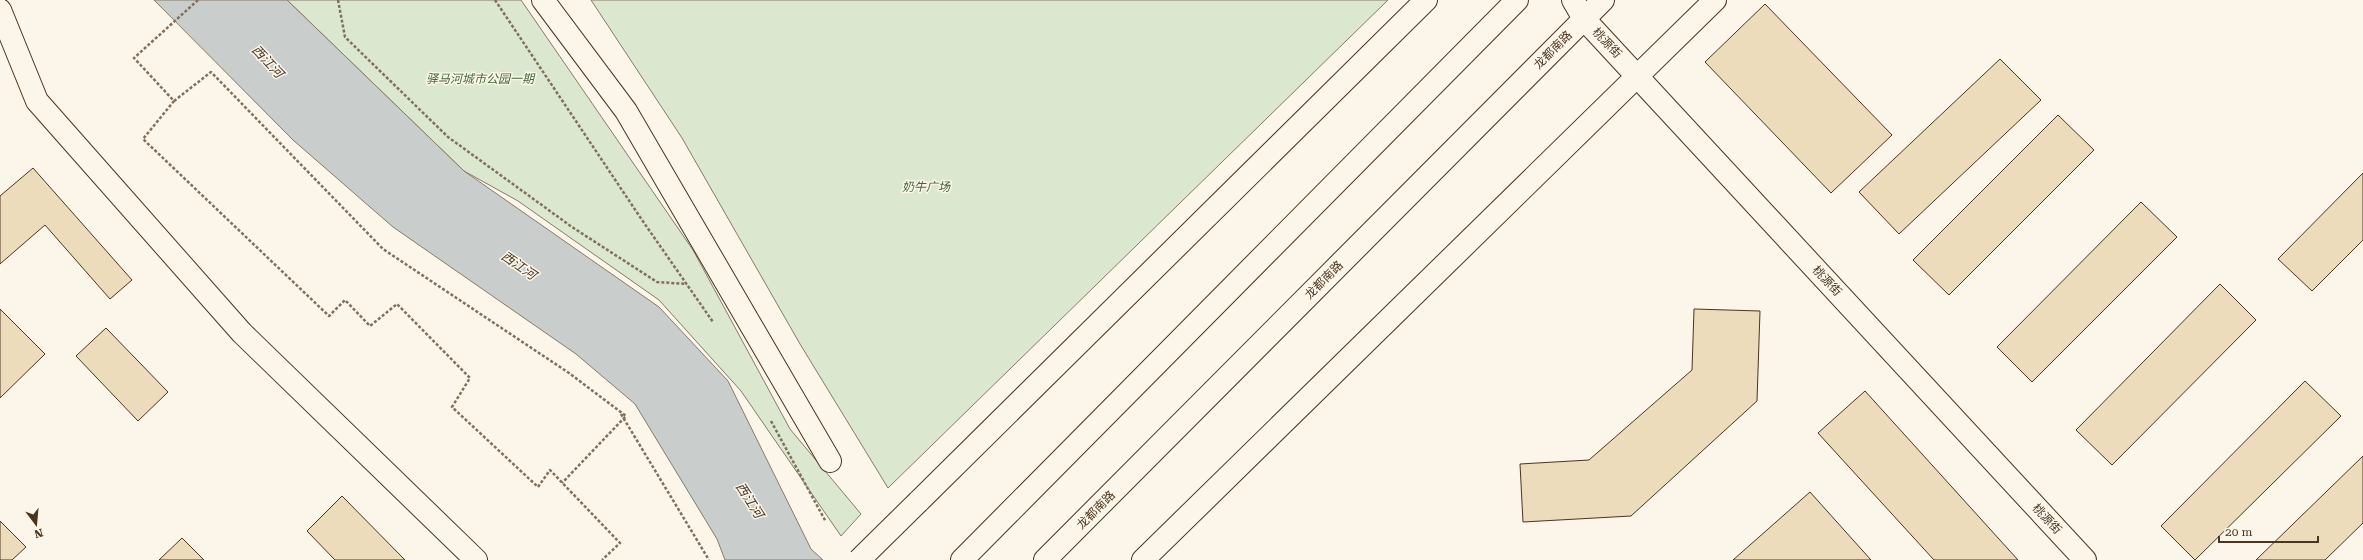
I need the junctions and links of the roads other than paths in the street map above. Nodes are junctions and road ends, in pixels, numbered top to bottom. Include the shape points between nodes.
1 (543, 0) edge
2 (1426, 0) edge
3 (1517, 0) edge
4 (1573, 0) edge
5 (1603, 0) edge
6 (1715, 0) edge
7 (0, 10) edge
8 (1584, 19) junction
9 (1638, 77) junction
10 (830, 461) dead end
11 (964, 558) edge
12 (476, 560) edge
13 (859, 560) edge
14 (1045, 560) edge
15 (1143, 560) edge
16 (2084, 560) edge

1 - 10 street via 626,111
2 - 13 street, bridge
3 - 11 street
4 - 8 street, 桃源街
5 - 8 street, 龙都南路
6 - 9 street
7 - 12 street via 37,101 242,333
8 - 9 street, 桃源街
8 - 14 street, 龙都南路
9 - 15 street
9 - 16 street, 桃源街

